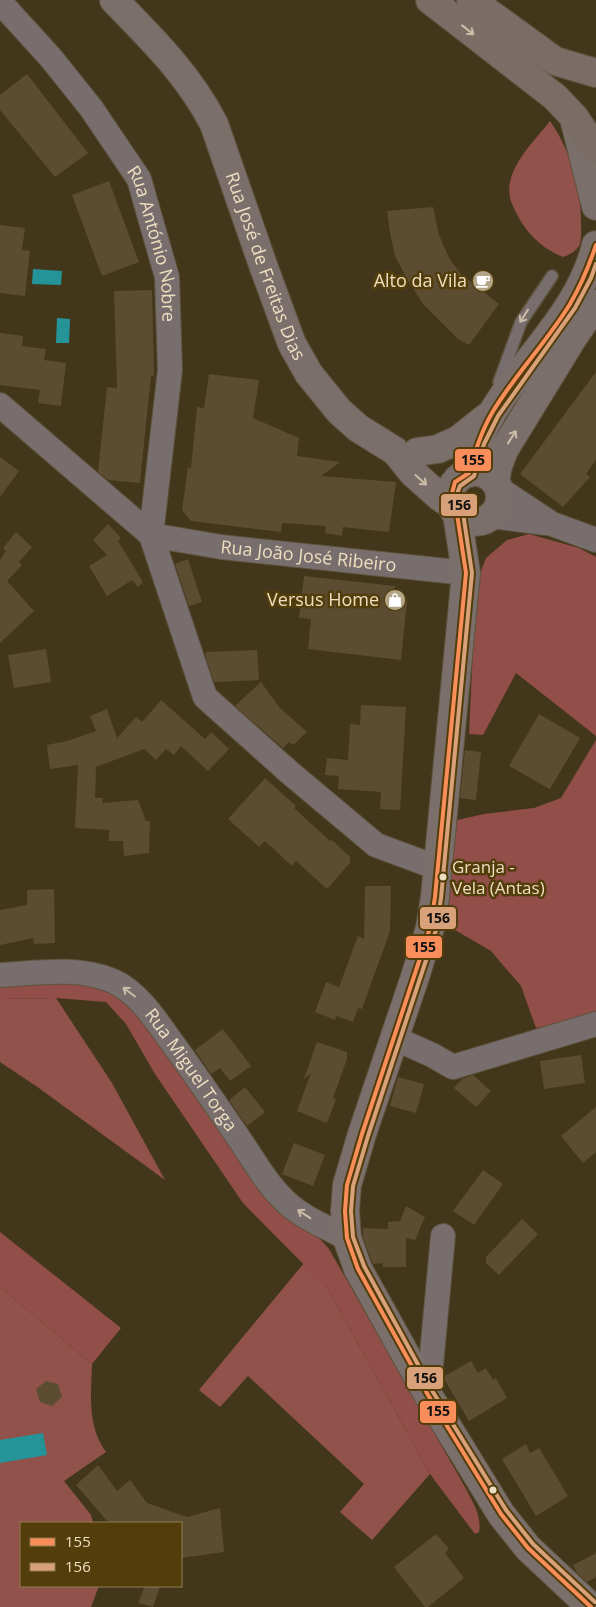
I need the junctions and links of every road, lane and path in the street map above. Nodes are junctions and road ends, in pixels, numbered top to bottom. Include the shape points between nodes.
1 (114, 0) edge
2 (430, 0) edge
3 (471, 0) edge
4 (0, 2) edge
5 (596, 74) edge
6 (574, 117) junction
7 (596, 149) edge
8 (596, 206) edge
9 (596, 245) edge
10 (552, 276) dead end
11 (596, 304) edge
12 (0, 405) edge
13 (495, 408) junction
14 (406, 451) junction
15 (465, 475) junction
16 (497, 486) junction
17 (455, 510) junction
18 (489, 518) junction
19 (552, 524) junction
20 (152, 534) junction
21 (596, 540) edge
22 (466, 573) junction
23 (438, 868) junction
24 (0, 975) edge
25 (596, 1024) edge
26 (394, 1038) junction
27 (443, 1236) dead end
28 (347, 1238) junction
29 (418, 1377) junction
30 (590, 1607) edge

1 - 14 main road, Rua José de Freitas Dias via 182,72 208,112 292,344 309,374 339,411 358,428
2 -> 6 main road via 550,92
3 - 5 main road via 555,61
4 - 20 street, Rua António Nobre via 91,108 140,179 167,277 170,370
6 - 7 main road
6 - 8 main road
9 - 13 main road via 593,260 577,293
10 -> 13 lane via 520,322
16 -> 11 main road via 498,466 504,450
12 - 20 street
13 - 14 main road via 458,440 438,449
13 - 15 main road
14 - 15 main road
14 -> 17 main road, Rua José de Freitas Dias via 414,473
15 - 16 main road via 484,474
15 - 17 main road via 455,482 452,489
16 - 18 main road via 499,504
16 - 19 street
17 - 18 main road via 471,522
17 - 22 main road
18 - 19 street
18 - 22 main road
19 - 21 street
20 - 22 street, Rua João José Ribeiro via 221,547
20 - 23 street via 205,697 376,845
22 - 23 main road
23 - 26 main road via 430,928
28 -> 24 street, Rua Miguel Torga via 286,1202 269,1183 187,1062 141,1001 128,990 84,973
25 - 26 street via 453,1067
26 - 28 main road via 347,1185
27 - 29 street via 431,1366
28 - 29 main road via 358,1269
29 - 30 main road via 514,1533

